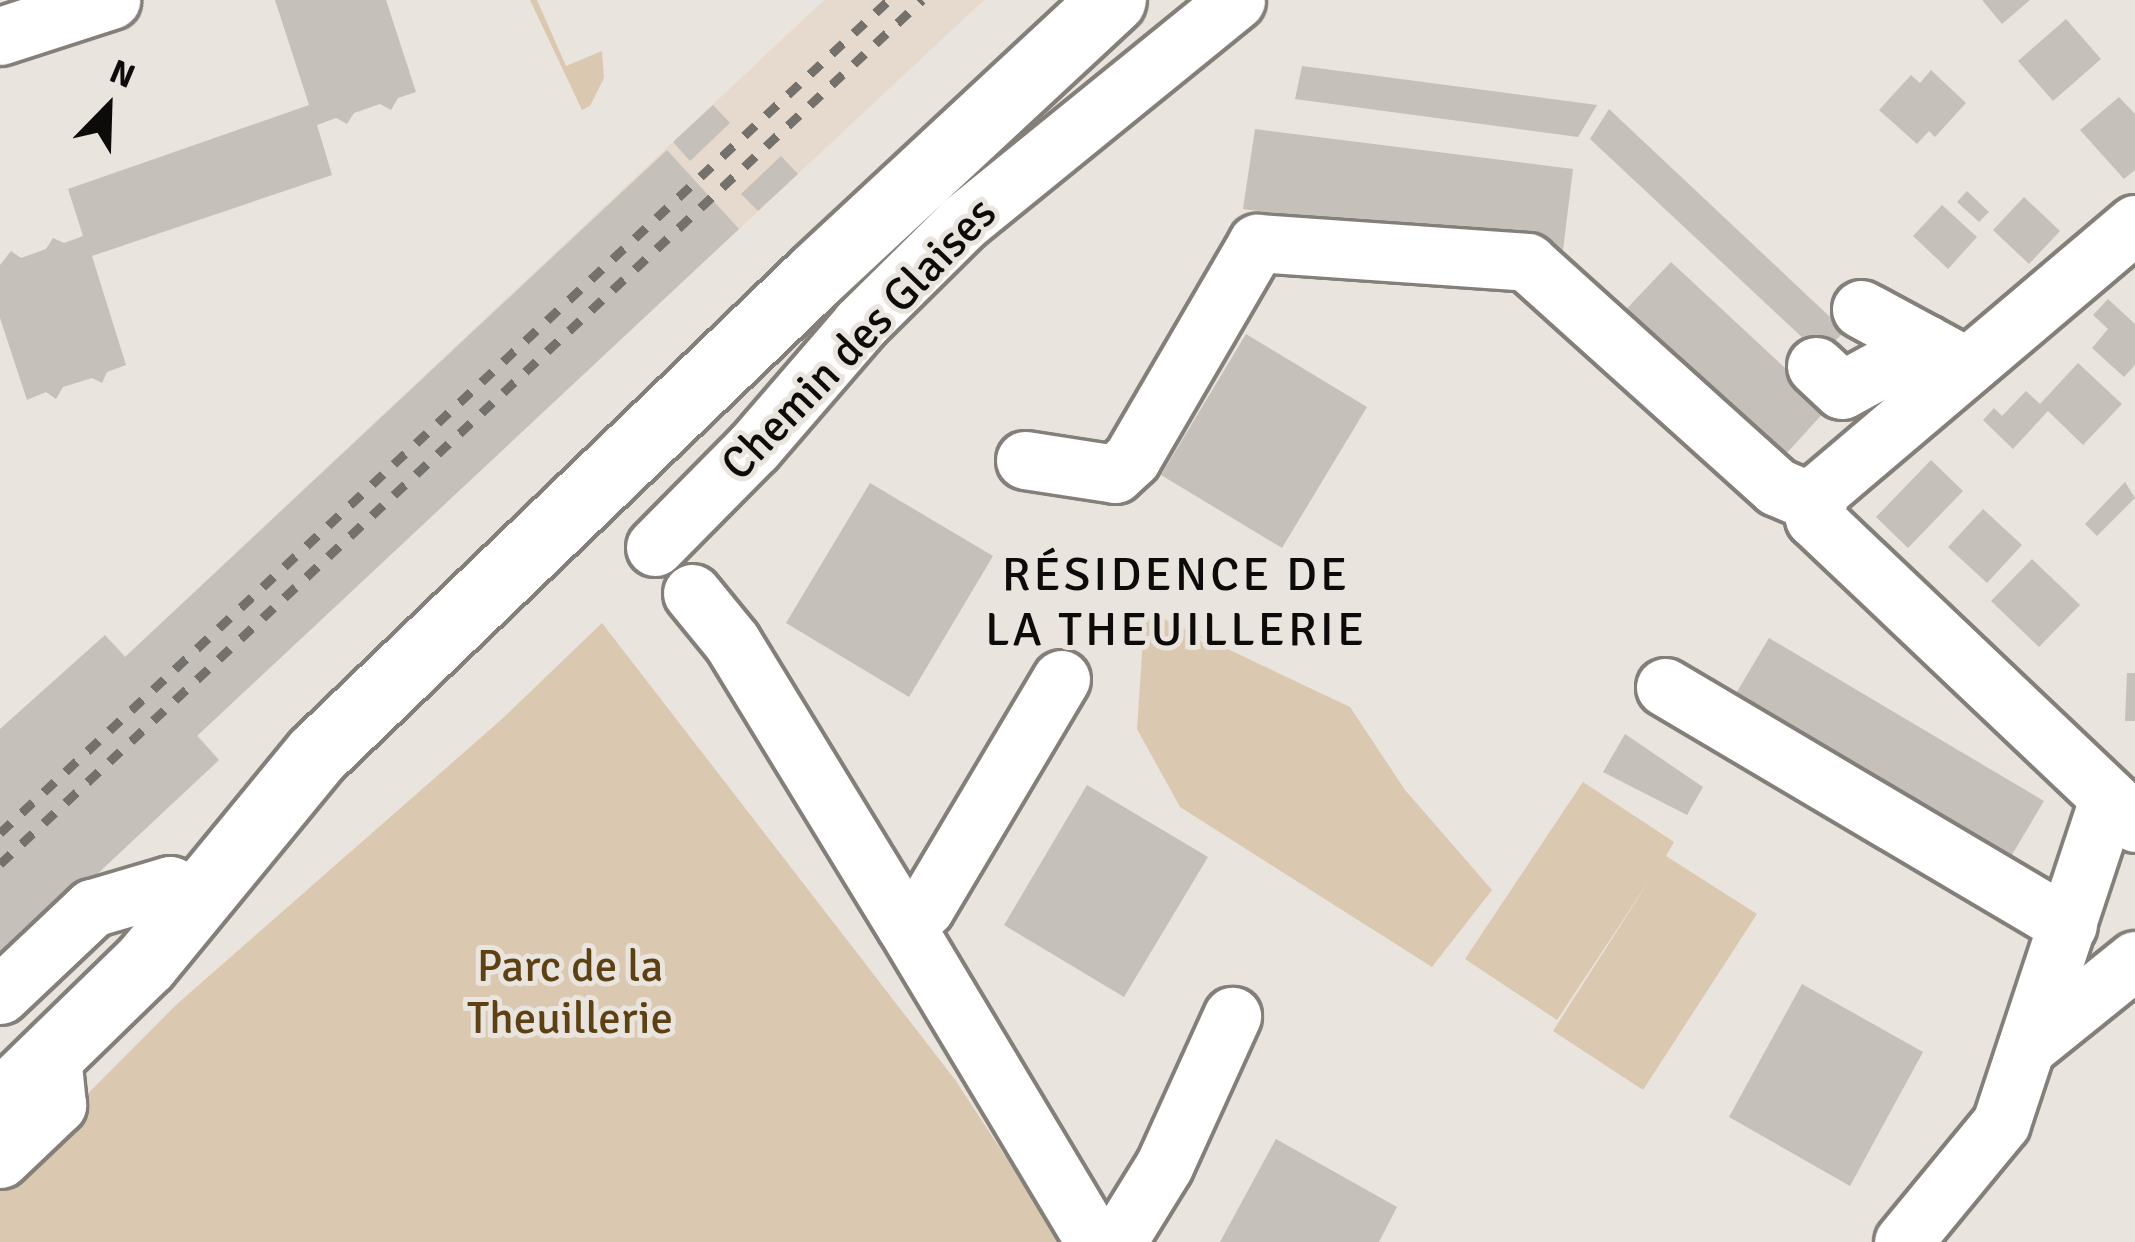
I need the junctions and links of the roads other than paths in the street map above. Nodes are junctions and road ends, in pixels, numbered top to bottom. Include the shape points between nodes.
1 (112, 0) edge
2 (1113, 0) edge
3 (1236, 0) edge
4 (0, 36) edge
5 (2135, 224) edge
6 (1861, 309) dead end
7 (1947, 355) junction
8 (1816, 366) dead end
9 (1024, 460) dead end
10 (1815, 511) junction
11 (656, 547) dead end
12 (692, 593) dead end
13 (1060, 679) dead end
14 (1666, 687) dead end
15 (2122, 811) edge
16 (202, 899) junction
17 (905, 925) junction
18 (2068, 926) junction
19 (2135, 960) edge
20 (0, 994) edge
21 (1232, 1016) dead end
22 (2031, 1044) junction
23 (52, 1056) junction
24 (0, 1105) edge
25 (0, 1159) edge
26 (1095, 1242) edge
27 (1118, 1242) edge
28 (1903, 1242) edge

1 - 4 street
2 - 16 main road via 317,755
3 - 11 street, Chemin des Glaises via 962,223
5 - 7 street
6 - 7 street
7 - 8 street via 1841,389
7 - 10 street via 1821,490
9 - 10 street via 1114,474 1132,458 1257,243 1527,262 1777,487
10 - 15 street
12 - 17 street via 732,641
13 - 17 street via 925,908
14 - 18 street
15 - 18 street
16 - 20 street via 170,885 92,908
16 - 23 main road
17 - 26 street
18 - 22 street
19 - 22 street
21 - 27 street via 1164,1166
22 - 28 street via 2001,1123
23 - 24 main road
23 - 25 street via 57,1105

